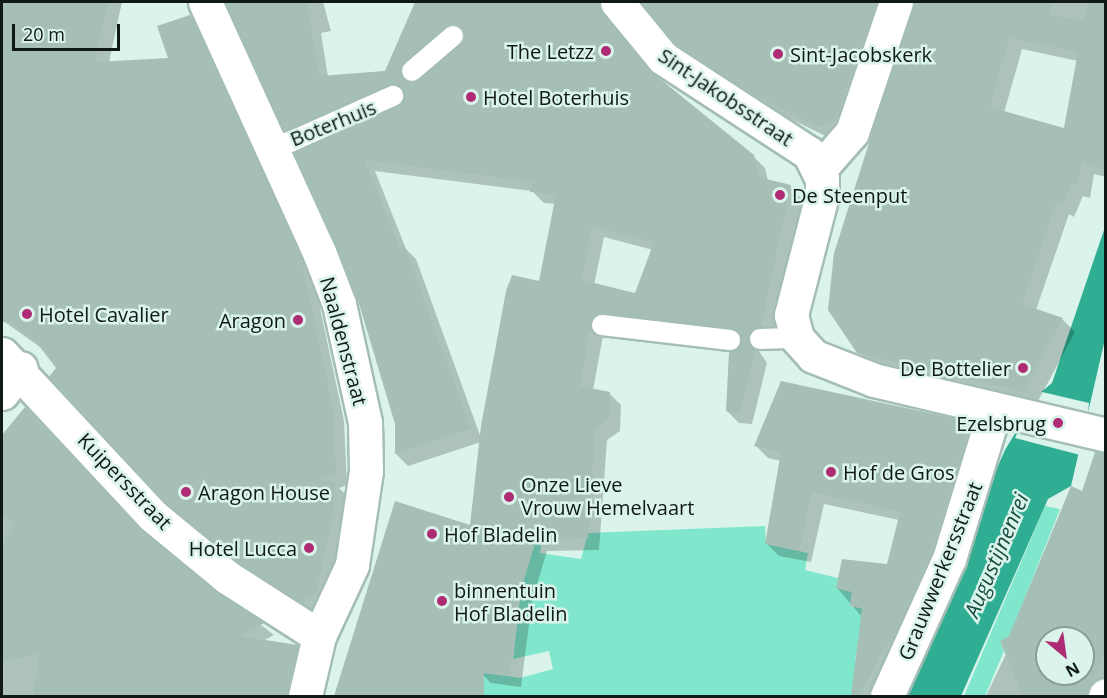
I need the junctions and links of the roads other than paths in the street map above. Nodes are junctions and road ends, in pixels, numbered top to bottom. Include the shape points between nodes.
1 (205, 2) edge
2 (617, 2) edge
3 (896, 2) edge
4 (453, 36) dead end
5 (412, 71) dead end
6 (393, 96) dead end
7 (271, 145) junction
8 (819, 171) junction
9 (602, 325) dead end
10 (797, 338) junction
11 (760, 339) dead end
12 (730, 340) dead end
13 (8, 372) edge
14 (1008, 412) junction
15 (1101, 434) edge
16 (319, 636) junction
17 (306, 696) edge
18 (887, 696) edge

1 - 7 street, Naaldenstraat
2 - 8 street, Sint-Jakobsstraat via 663,58 795,142
3 - 8 street via 852,132
4 - 5 lane
6 - 7 lane, Boterhuis via 290,142
7 - 16 street, Naaldenstraat via 339,304 365,422 366,471 351,565
8 - 10 street via 822,195 791,315
9 - 12 lane
10 - 11 lane
10 - 14 street via 813,356 874,380
13 - 16 street, Kuipersstraat via 153,516 227,577
14 - 15 street
14 - 18 street, Grauwwerkersstraat via 949,559
16 - 17 street, Naaldenstraat

